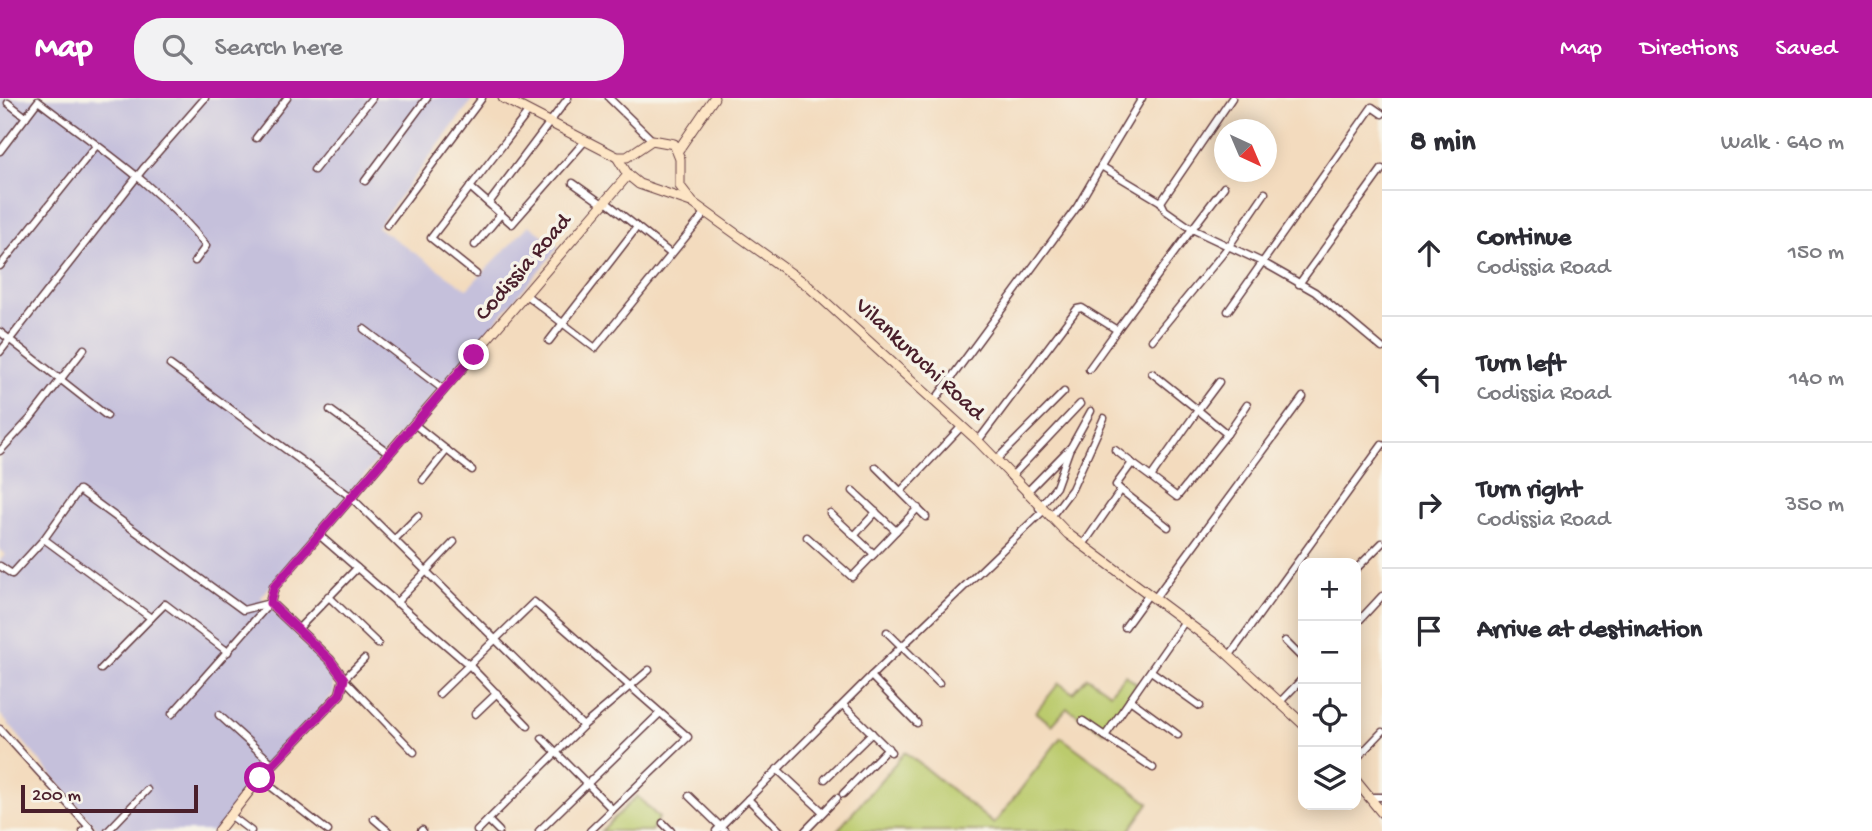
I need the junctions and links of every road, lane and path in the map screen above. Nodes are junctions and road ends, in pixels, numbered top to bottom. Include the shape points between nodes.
1 (205, 98) edge
2 (287, 98) edge
3 (372, 98) edge
4 (427, 98) edge
5 (482, 98) edge
6 (503, 98) edge
7 (568, 98) edge
8 (609, 98) edge
9 (714, 98) edge
10 (1142, 98) edge
11 (1232, 98) edge
12 (517, 101) edge
13 (8, 103) dead end
14 (529, 111) junction
15 (1382, 114) edge
16 (26, 117) junction
17 (548, 122) junction
18 (256, 138) dead end
19 (585, 141) junction
20 (652, 141) junction
21 (96, 146) junction
22 (679, 149) junction
23 (0, 151) edge
24 (617, 157) junction
25 (1101, 166) junction
26 (1382, 169) edge
27 (314, 170) dead end
28 (628, 175) junction
29 (137, 177) junction
30 (365, 181) dead end
31 (573, 183) dead end
32 (470, 187) junction
33 (1224, 187) dead end
34 (1265, 193) dead end
35 (1161, 202) junction
36 (489, 203) junction
37 (605, 203) junction
38 (693, 203) junction
39 (706, 212) junction
40 (500, 214) junction
41 (387, 225) dead end
42 (637, 227) junction
43 (1192, 229) junction
44 (475, 245) dead end
45 (1229, 246) junction
46 (671, 254) junction
47 (195, 261) dead end
48 (1264, 263) junction
49 (0, 266) edge
50 (476, 274) dead end
51 (1299, 284) junction
52 (526, 295) junction
53 (1228, 311) dead end
54 (561, 322) junction
55 (364, 329) dead end
56 (1117, 330) junction
57 (0, 332) edge
58 (9, 340) junction
59 (1152, 340) dead end
60 (549, 341) dead end
61 (1382, 348) edge
62 (84, 349) dead end
63 (0, 352) edge
64 (170, 365) dead end
65 (1089, 369) dead end
66 (1152, 373) dead end
67 (61, 380) junction
68 (1219, 382) dead end
69 (444, 390) junction
70 (1065, 392) dead end
71 (1303, 397) dead end
72 (935, 400) junction
73 (1080, 404) dead end
74 (1247, 405) dead end
75 (330, 410) dead end
76 (1198, 410) junction
77 (1091, 411) dead end
78 (107, 416) dead end
79 (1104, 418) dead end
80 (414, 424) junction
81 (962, 426) junction
82 (1227, 433) junction
83 (978, 441) junction
84 (1382, 445) edge
85 (1, 447) edge
86 (1071, 447) junction
87 (447, 450) junction
88 (1115, 450) dead end
89 (389, 453) junction
90 (996, 460) junction
91 (1132, 463) junction
92 (876, 467) dead end
93 (472, 470) dead end
94 (1011, 477) junction
95 (1151, 477) junction
96 (423, 480) dead end
97 (1121, 490) junction
98 (853, 491) dead end
99 (901, 491) junction
100 (1026, 494) junction
101 (351, 497) junction
102 (918, 508) junction
103 (876, 512) junction
104 (1044, 512) junction
105 (830, 513) dead end
106 (418, 516) dead end
107 (926, 517) dead end
108 (1168, 527) dead end
109 (896, 531) junction
110 (319, 535) junction
111 (854, 536) junction
112 (807, 537) dead end
113 (44, 539) junction
114 (395, 539) junction
115 (454, 542) dead end
116 (1382, 543) edge
117 (1083, 545) junction
118 (874, 554) junction
119 (1361, 564) edge
120 (0, 566) edge
121 (357, 568) junction
122 (426, 569) junction
123 (328, 596) junction
124 (1152, 596) junction
125 (1382, 596) edge
126 (270, 603) junction
127 (396, 603) junction
128 (151, 618) junction
129 (1185, 621) junction
130 (1359, 621) edge
131 (1125, 627) dead end
132 (298, 629) junction
133 (887, 632) dead end
134 (497, 638) junction
135 (1285, 641) dead end
136 (378, 644) dead end
137 (902, 647) junction
138 (228, 652) junction
139 (1298, 654) edge
140 (1230, 655) junction
141 (364, 659) dead end
142 (469, 665) junction
143 (101, 669) dead end
144 (649, 670) dead end
145 (1151, 671) junction
146 (871, 677) junction
147 (344, 679) junction
148 (939, 683) dead end
149 (1298, 683) edge
150 (631, 685) junction
151 (497, 693) junction
152 (439, 694) dead end
153 (1130, 700) junction
154 (1281, 701) junction
155 (843, 705) junction
156 (1200, 706) dead end
157 (660, 713) junction
158 (172, 714) dead end
159 (219, 715) dead end
160 (475, 715) dead end
161 (1298, 719) edge
162 (1083, 721) dead end
163 (917, 723) dead end
164 (528, 726) dead end
165 (583, 726) junction
166 (0, 729) edge
167 (1382, 732) edge
168 (872, 733) junction
169 (1178, 735) dead end
170 (1105, 736) junction
171 (542, 738) dead end
172 (414, 752) dead end
173 (556, 753) junction
174 (1361, 754) edge
175 (273, 764) junction
176 (1153, 768) dead end
177 (777, 769) junction
178 (260, 778) junction
179 (825, 779) dead end
180 (587, 785) junction
181 (1361, 788) edge
182 (147, 790) dead end
183 (689, 796) dead end
184 (1368, 797) junction
185 (1382, 797) edge
186 (748, 799) junction
187 (612, 809) junction
188 (823, 812) junction
189 (1382, 813) edge
190 (230, 815) junction
191 (374, 819) dead end
192 (488, 820) junction
193 (663, 823) dead end
194 (88, 830) edge
195 (720, 830) edge
196 (107, 831) edge
197 (218, 831) edge
198 (251, 831) edge
199 (328, 831) edge
200 (388, 831) edge
201 (477, 831) edge
202 (499, 831) edge
203 (539, 831) edge
204 (590, 831) edge
205 (671, 831) edge
206 (780, 831) edge
207 (805, 831) edge

1 - 29 street
2 - 18 street
3 - 27 street
4 - 30 street
5 - 41 street
6 - 12 main road
7 - 17 street
8 - 20 street
9 - 22 main road
10 - 25 street
11 - 35 street
12 - 14 main road
13 - 16 street
14 - 17 main road
14 - 32 street
15 - 48 street via 1372,107
16 - 21 street via 38,102
16 - 23 street
17 - 19 main road
17 - 36 street
19 - 24 main road
19 - 40 street via 515,222
20 - 22 main road
20 - 24 main road via 627,157
21 - 29 street
21 - 49 street
22 - 38 main road via 680,186
24 - 28 main road
25 - 35 street
25 - 72 street via 1077,207
26 - 51 street
28 - 37 main road, Codissia Road
28 - 38 main road via 658,193
29 - 47 street via 205,246
29 - 58 street
31 - 37 street
32 - 36 street
32 - 50 street via 430,238
33 - 43 street
34 - 45 street
35 - 43 street
36 - 40 street
37 - 42 street
37 - 52 main road, Codissia Road
38 - 39 main road, Vilankuruchi Road
39 - 46 street
39 - 72 main road, Vilankuruchi Road via 807,285
40 - 44 street
42 - 46 street
42 - 54 street
43 - 45 street
43 - 56 street
45 - 48 street
45 - 59 street
46 - 54 street via 595,348
48 - 51 street
48 - 53 street
51 - 61 street
52 - 54 street
52 - 69 main road, Codissia Road
54 - 60 street
55 - 69 street
56 - 65 street
56 - 83 street via 1077,309
57 - 58 street
58 - 63 street
58 - 67 street
62 - 67 street
64 - 101 street
66 - 76 street
67 - 78 street
67 - 85 street
68 - 76 street
69 - 80 main road, Codissia Road
70 - 90 street
71 - 124 street
72 - 81 main road, Vilankuruchi Road
73 - 94 street
74 - 82 street
75 - 89 street
76 - 82 street
76 - 95 street
77 - 86 street
79 - 104 street via 1072,489
80 - 87 street
80 - 89 main road, Codissia Road
81 - 83 main road, Vilankuruchi Road
81 - 99 street
82 - 95 street via 1177,497
83 - 90 main road, Vilankuruchi Road
84 - 140 street
86 - 100 street
86 - 104 street
87 - 93 street
87 - 96 street
88 - 91 street
89 - 101 main road, Codissia Road
90 - 94 main road, Vilankuruchi Road
91 - 95 street
91 - 97 street via 1116,485
92 - 99 street
94 - 100 main road, Vilankuruchi Road
97 - 108 street
97 - 117 street
98 - 103 street
99 - 102 street
100 - 104 main road, Vilankuruchi Road
101 - 110 main road, Codissia Road
101 - 114 street
102 - 107 street
102 - 109 street
103 - 109 street
103 - 111 street
104 - 117 main road, Vilankuruchi Road
104 - 137 street
105 - 111 street
106 - 114 street
109 - 118 street
110 - 121 street
110 - 126 main road, Codissia Road via 274,587
111 - 118 street
112 - 118 street via 849,577
113 - 120 street via 12,574
113 - 126 street via 79,490 243,610
113 - 128 street
114 - 122 street
115 - 122 street
116 - 119 street
117 - 124 main road, Vilankuruchi Road
121 - 123 street
121 - 127 street
122 - 127 street
122 - 134 street
123 - 132 street
123 - 136 street
124 - 129 main road, Vilankuruchi Road
124 - 131 street
125 - 130 street
126 - 132 main road
126 - 138 street
127 - 142 street
128 - 138 street via 164,604
128 - 143 street
129 - 140 main road, Vilankuruchi Road
129 - 145 street
132 - 147 main road
133 - 137 street
134 - 142 street
134 - 150 street via 534,602
134 - 165 street
135 - 139 street
137 - 146 street
137 - 148 street
138 - 158 street
140 - 154 main road, Vilankuruchi Road
141 - 147 street
142 - 151 street
142 - 152 street
144 - 150 street
145 - 153 street
145 - 156 street
146 - 155 street
146 - 163 street
147 - 172 street
147 - 175 main road via 340,694
149 - 154 street
150 - 157 street
150 - 165 street
151 - 160 street
151 - 164 street
153 - 169 street
153 - 170 street
154 - 161 main road, Vilankuruchi Road
155 - 168 street
155 - 177 street
157 - 180 street
157 - 187 street via 688,737
159 - 175 street
162 - 170 street
165 - 173 street
166 - 194 street
167 - 174 street
168 - 179 street
168 - 188 street via 890,750
170 - 176 street
171 - 173 street
173 - 180 street
173 - 192 street
175 - 178 main road
177 - 186 street
177 - 188 street
178 - 190 main road
178 - 199 street
180 - 187 street
180 - 203 street
181 - 184 main road
182 - 196 street
183 - 195 street
184 - 185 street
184 - 189 main road
186 - 195 street
186 - 206 street
187 - 204 street
188 - 207 street
190 - 197 main road
190 - 198 street
191 - 200 street
192 - 201 street
192 - 202 street
193 - 205 street

